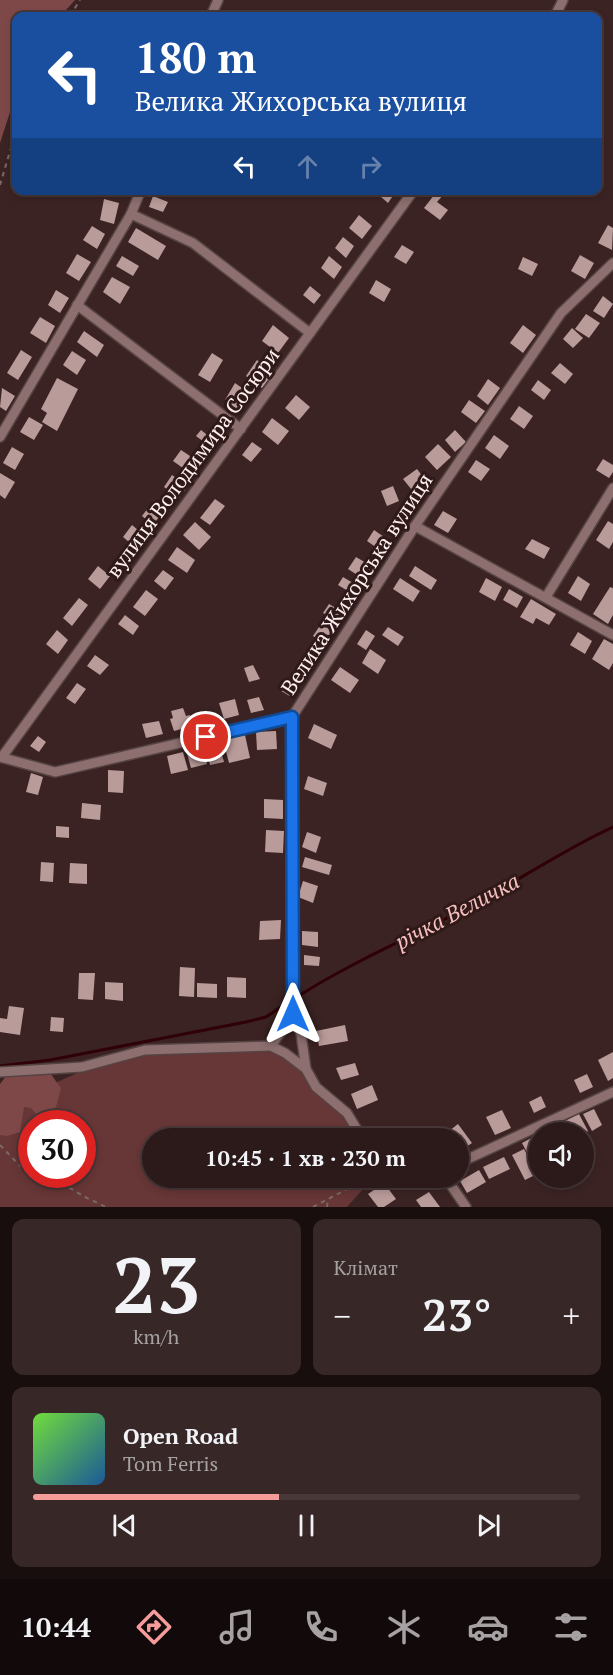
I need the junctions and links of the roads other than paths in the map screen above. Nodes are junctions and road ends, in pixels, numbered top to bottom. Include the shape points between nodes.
1 (139, 195) edge
2 (410, 195) edge
3 (132, 214) junction
4 (611, 269) edge
5 (77, 305) junction
6 (310, 333) junction
7 (241, 429) junction
8 (0, 437) edge
9 (613, 488) edge
10 (415, 526) junction
11 (546, 597) junction
12 (613, 635) edge
13 (292, 717) junction
14 (1, 757) edge
15 (293, 1014) junction
16 (271, 1046) junction
17 (306, 1069) junction
18 (0, 1072) edge
19 (613, 1092) edge
20 (356, 1128) edge
21 (469, 1158) edge
22 (453, 1188) edge
23 (466, 1207) edge

1 - 3 street
2 - 6 street, вулиця Володимира Сосюри
3 - 5 street
3 - 6 street via 192,243
4 - 10 street, Велика Жихорська вулиця via 561,314
5 - 7 street
5 - 8 street
6 - 7 street, вулиця Володимира Сосюри
7 - 14 street, вулиця Володимира Сосюри
9 - 11 street
10 - 11 street
10 - 13 street, Велика Жихорська вулиця
11 - 12 street
13 - 14 street, Велика Жихорська вулиця via 55,772
13 - 15 street
15 - 16 street
15 - 17 street via 302,1034
16 - 17 street
16 - 18 street via 145,1050 82,1067
17 - 20 street via 316,1086 347,1113
19 - 21 street
22 - 23 street

